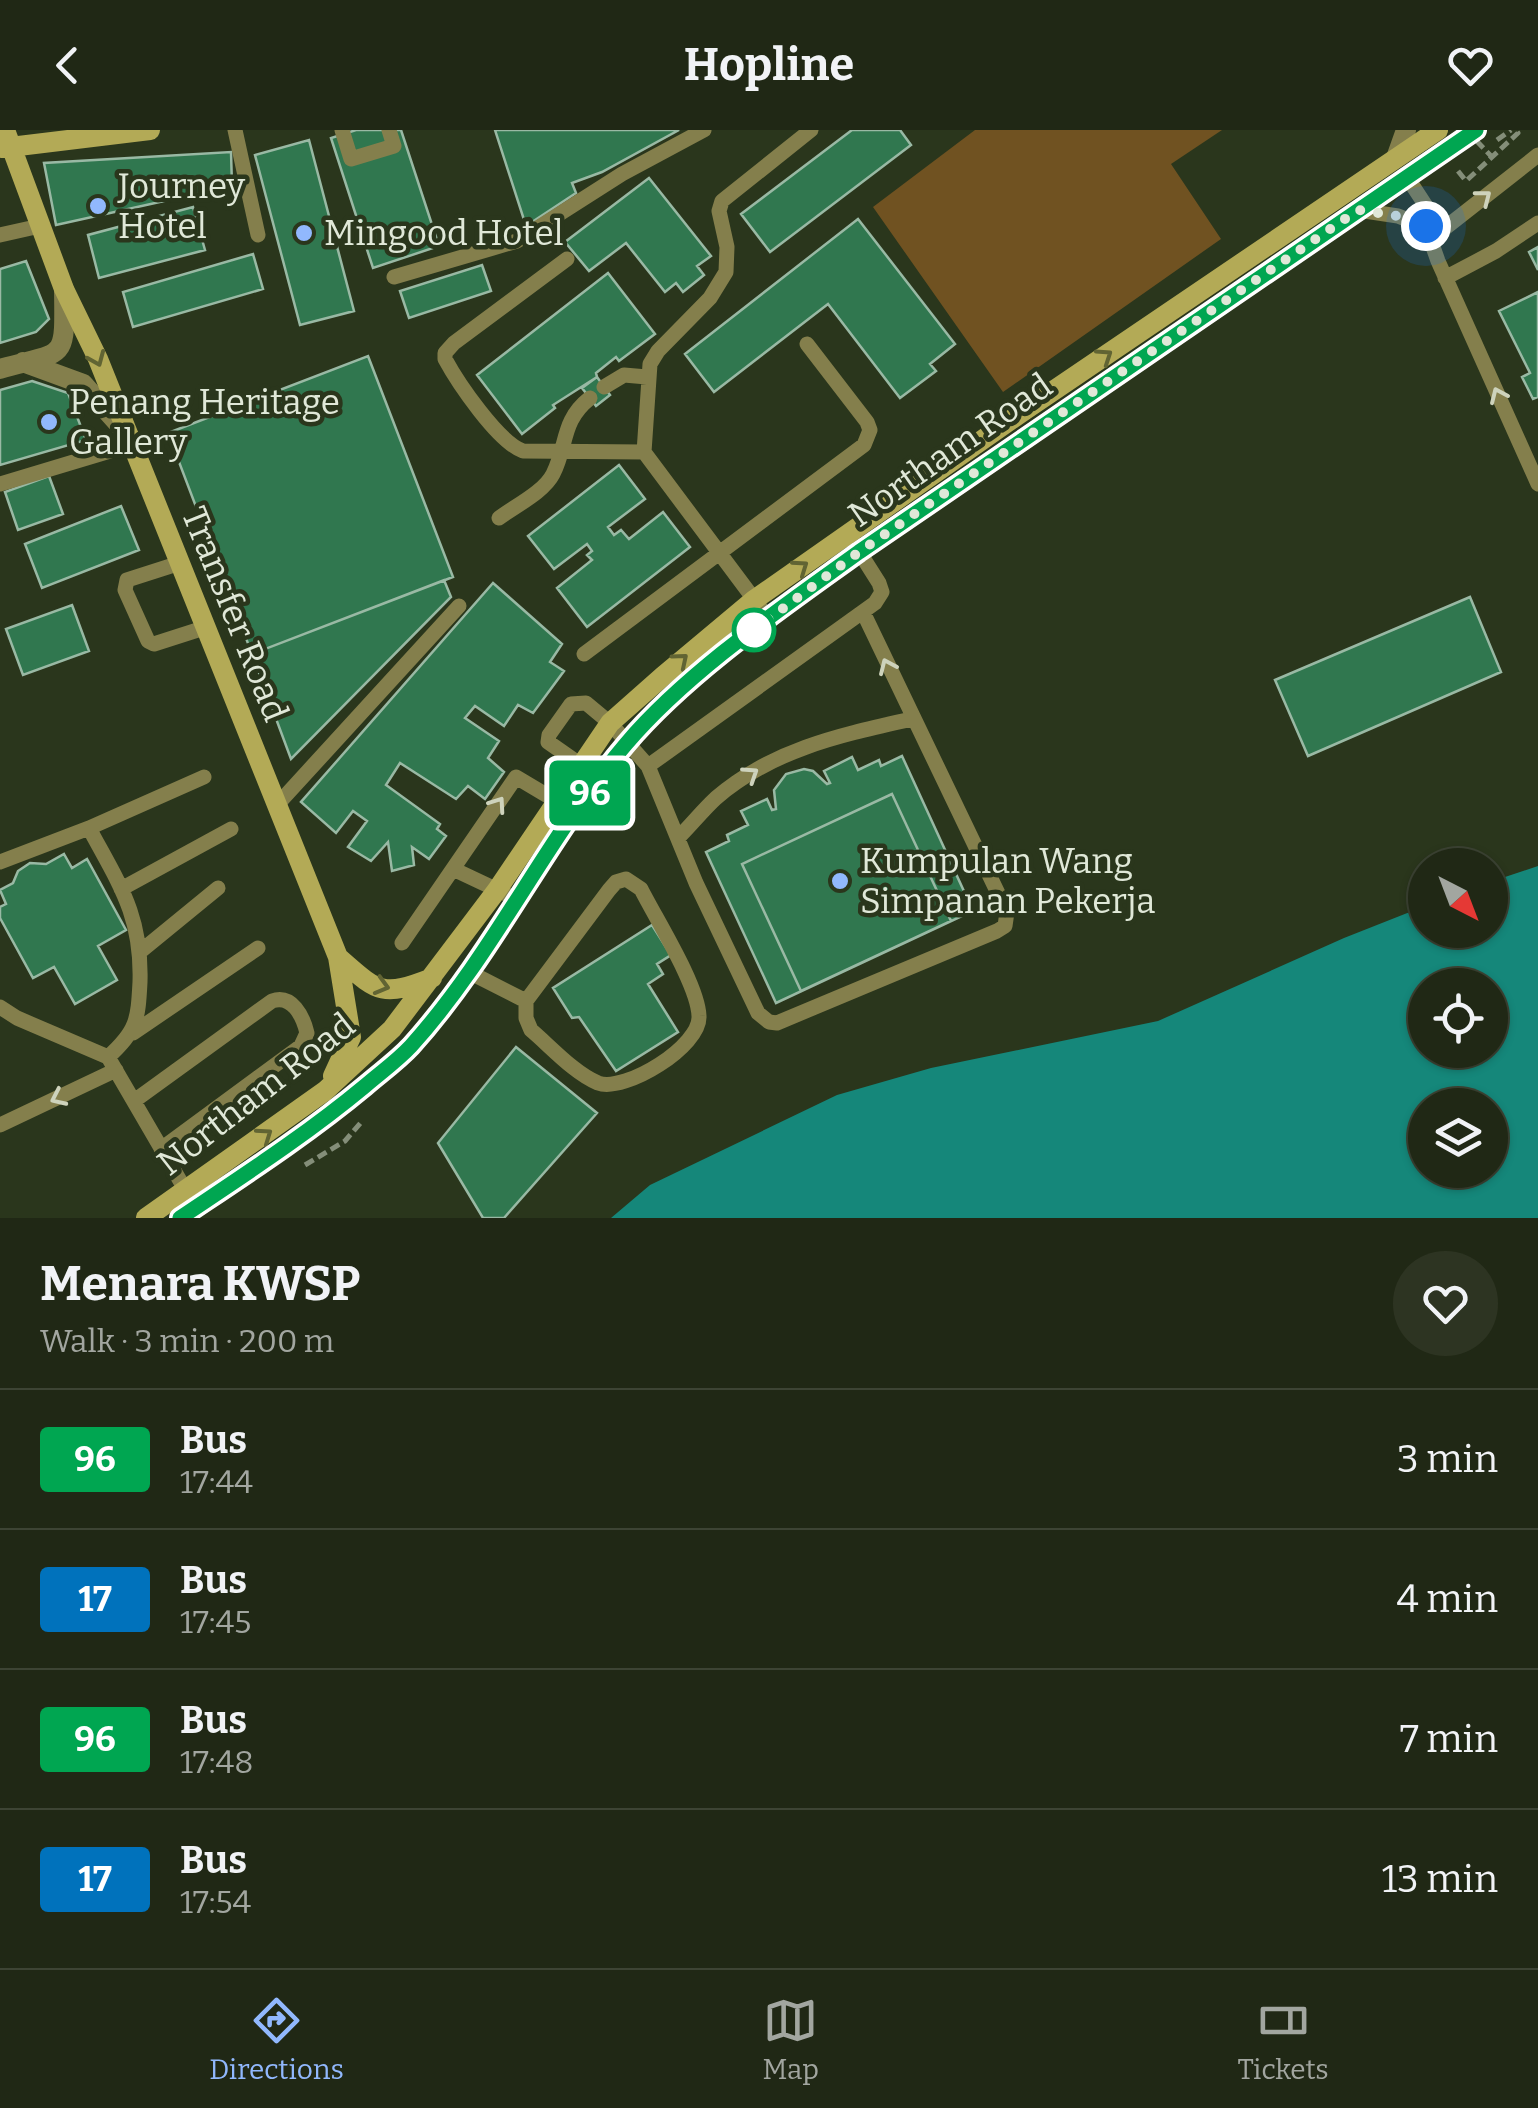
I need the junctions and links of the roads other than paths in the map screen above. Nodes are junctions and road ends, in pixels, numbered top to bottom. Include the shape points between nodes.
1 (150, 130) edge
2 (235, 130) edge
3 (342, 130) edge
4 (389, 130) edge
5 (704, 130) edge
6 (812, 130) edge
7 (1406, 130) edge
8 (1438, 130) edge
9 (1476, 130) edge
10 (5, 142) edge
11 (1538, 156) edge
12 (1396, 158) junction
13 (1407, 177) junction
14 (1358, 210) junction
15 (1538, 223) edge
16 (40, 226) junction
17 (1429, 233) junction
18 (258, 234) dead end
19 (0, 235) edge
20 (568, 259) dead end
21 (394, 277) dead end
22 (1445, 278) junction
23 (64, 289) junction
24 (808, 344) dead end
25 (24, 362) junction
26 (0, 369) edge
27 (647, 378) junction
28 (604, 387) dead end
29 (590, 398) dead end
30 (127, 438) junction
31 (560, 452) junction
32 (644, 452) junction
33 (0, 484) edge
34 (1538, 484) edge
35 (499, 518) dead end
36 (854, 543) junction
37 (720, 553) junction
38 (180, 563) junction
39 (754, 600) junction
40 (458, 606) dead end
41 (863, 612) junction
42 (768, 618) junction
43 (206, 627) junction
44 (584, 654) dead end
45 (912, 719) junction
46 (610, 723) junction
47 (627, 742) junction
48 (580, 765) junction
49 (648, 766) junction
50 (204, 776) dead end
51 (599, 778) junction
52 (556, 801) junction
53 (277, 805) junction
54 (576, 812) junction
55 (89, 828) junction
56 (231, 829) dead end
57 (678, 838) junction
58 (0, 862) edge
59 (453, 869) junction
60 (122, 888) junction
61 (218, 888) dead end
62 (498, 890) junction
63 (518, 899) junction
64 (402, 943) dead end
65 (258, 948) dead end
66 (140, 952) junction
67 (338, 957) junction
68 (469, 972) junction
69 (433, 977) junction
70 (526, 1001) junction
71 (0, 1007) edge
72 (132, 1034) junction
73 (112, 1064) junction
74 (325, 1091) junction
75 (134, 1101) junction
76 (0, 1125) edge
77 (161, 1149) junction
78 (186, 1191) junction
79 (146, 1218) edge
80 (180, 1218) edge

1 - 10 main road
2 - 18 lane
3 - 4 lane via 351,159 394,146
5 - 21 lane via 517,241
6 - 27 lane via 722,201 726,272 658,351
7 - 12 street
8 - 12 main road, Northam Road
9 - 13 main road, Northam Road
10 - 16 main road, Transfer Road
17 -> 11 lane
36 -> 12 main road, Northam Road
13 - 14 main road, Northam Road
13 - 17 lane via 1426,206
14 - 17 lane via 1398,216
14 - 36 main road, Northam Road
15 - 22 lane
16 - 19 lane
16 - 23 main road, Transfer Road
17 - 22 lane
20 - 31 lane via 454,343 445,358 509,444 523,452
34 -> 22 lane
23 - 25 street via 65,337 59,348 51,357
23 -> 30 main road, Transfer Road
24 - 37 lane via 867,422 868,438
25 - 26 street
25 - 30 street via 82,384
27 - 28 lane via 624,375
27 - 32 lane
29 - 31 lane via 571,416
30 - 33 lane
30 - 38 main road, Transfer Road
31 - 32 lane
31 - 35 lane via 548,482
32 - 37 lane
39 -> 36 main road, Northam Road
36 - 41 lane via 882,592
36 - 42 main road, Northam Road
37 - 39 lane
37 - 44 lane
38 - 43 main road, Transfer Road
38 - 43 lane via 128,580 125,590 154,644
39 - 42 lane
46 -> 39 main road, Northam Road
40 - 53 lane
45 -> 41 lane
41 - 49 lane
42 - 47 main road, Northam Road
43 - 53 main road, Transfer Road
57 -> 45 lane via 716,798 784,754
45 - 57 lane via 1007,912 998,931 769,1022 758,1013
46 - 47 lane
46 - 48 main road, Northam Road
46 - 48 lane via 578,702 548,736
47 - 49 lane
47 - 51 main road, Northam Road
48 - 51 lane
48 - 52 main road, Northam Road
49 - 57 lane
50 - 55 lane
51 - 54 main road, Northam Road
52 - 54 lane
59 -> 52 lane via 516,777
52 - 62 main road, Northam Road
53 - 67 main road, Transfer Road
54 - 63 main road, Northam Road
55 - 58 lane
55 - 60 lane
56 - 60 lane
59 - 62 lane
59 - 64 lane
60 - 66 lane
61 - 66 lane
62 - 63 lane
62 - 69 main road, Northam Road
63 - 68 main road, Northam Road
65 - 72 lane
66 - 72 lane
67 -> 69 main road via 382,990
67 - 74 main road, Transfer Road via 351,1037
68 - 70 lane
68 - 80 main road, Northam Road via 409,1048 286,1150
69 - 74 main road, Northam Road via 392,1029
70 - 70 lane via 530,1030 608,1085 630,1080 682,1048 700,1022 692,991 641,889 626,879 608,890
71 - 73 lane
72 - 73 lane
73 - 75 lane
73 -> 76 lane
78 -> 74 main road, Northam Road
75 - 77 lane
75 - 77 lane via 272,1001 289,1000 295,1007 307,1033 301,1046
77 - 78 lane
78 - 79 main road, Northam Road

